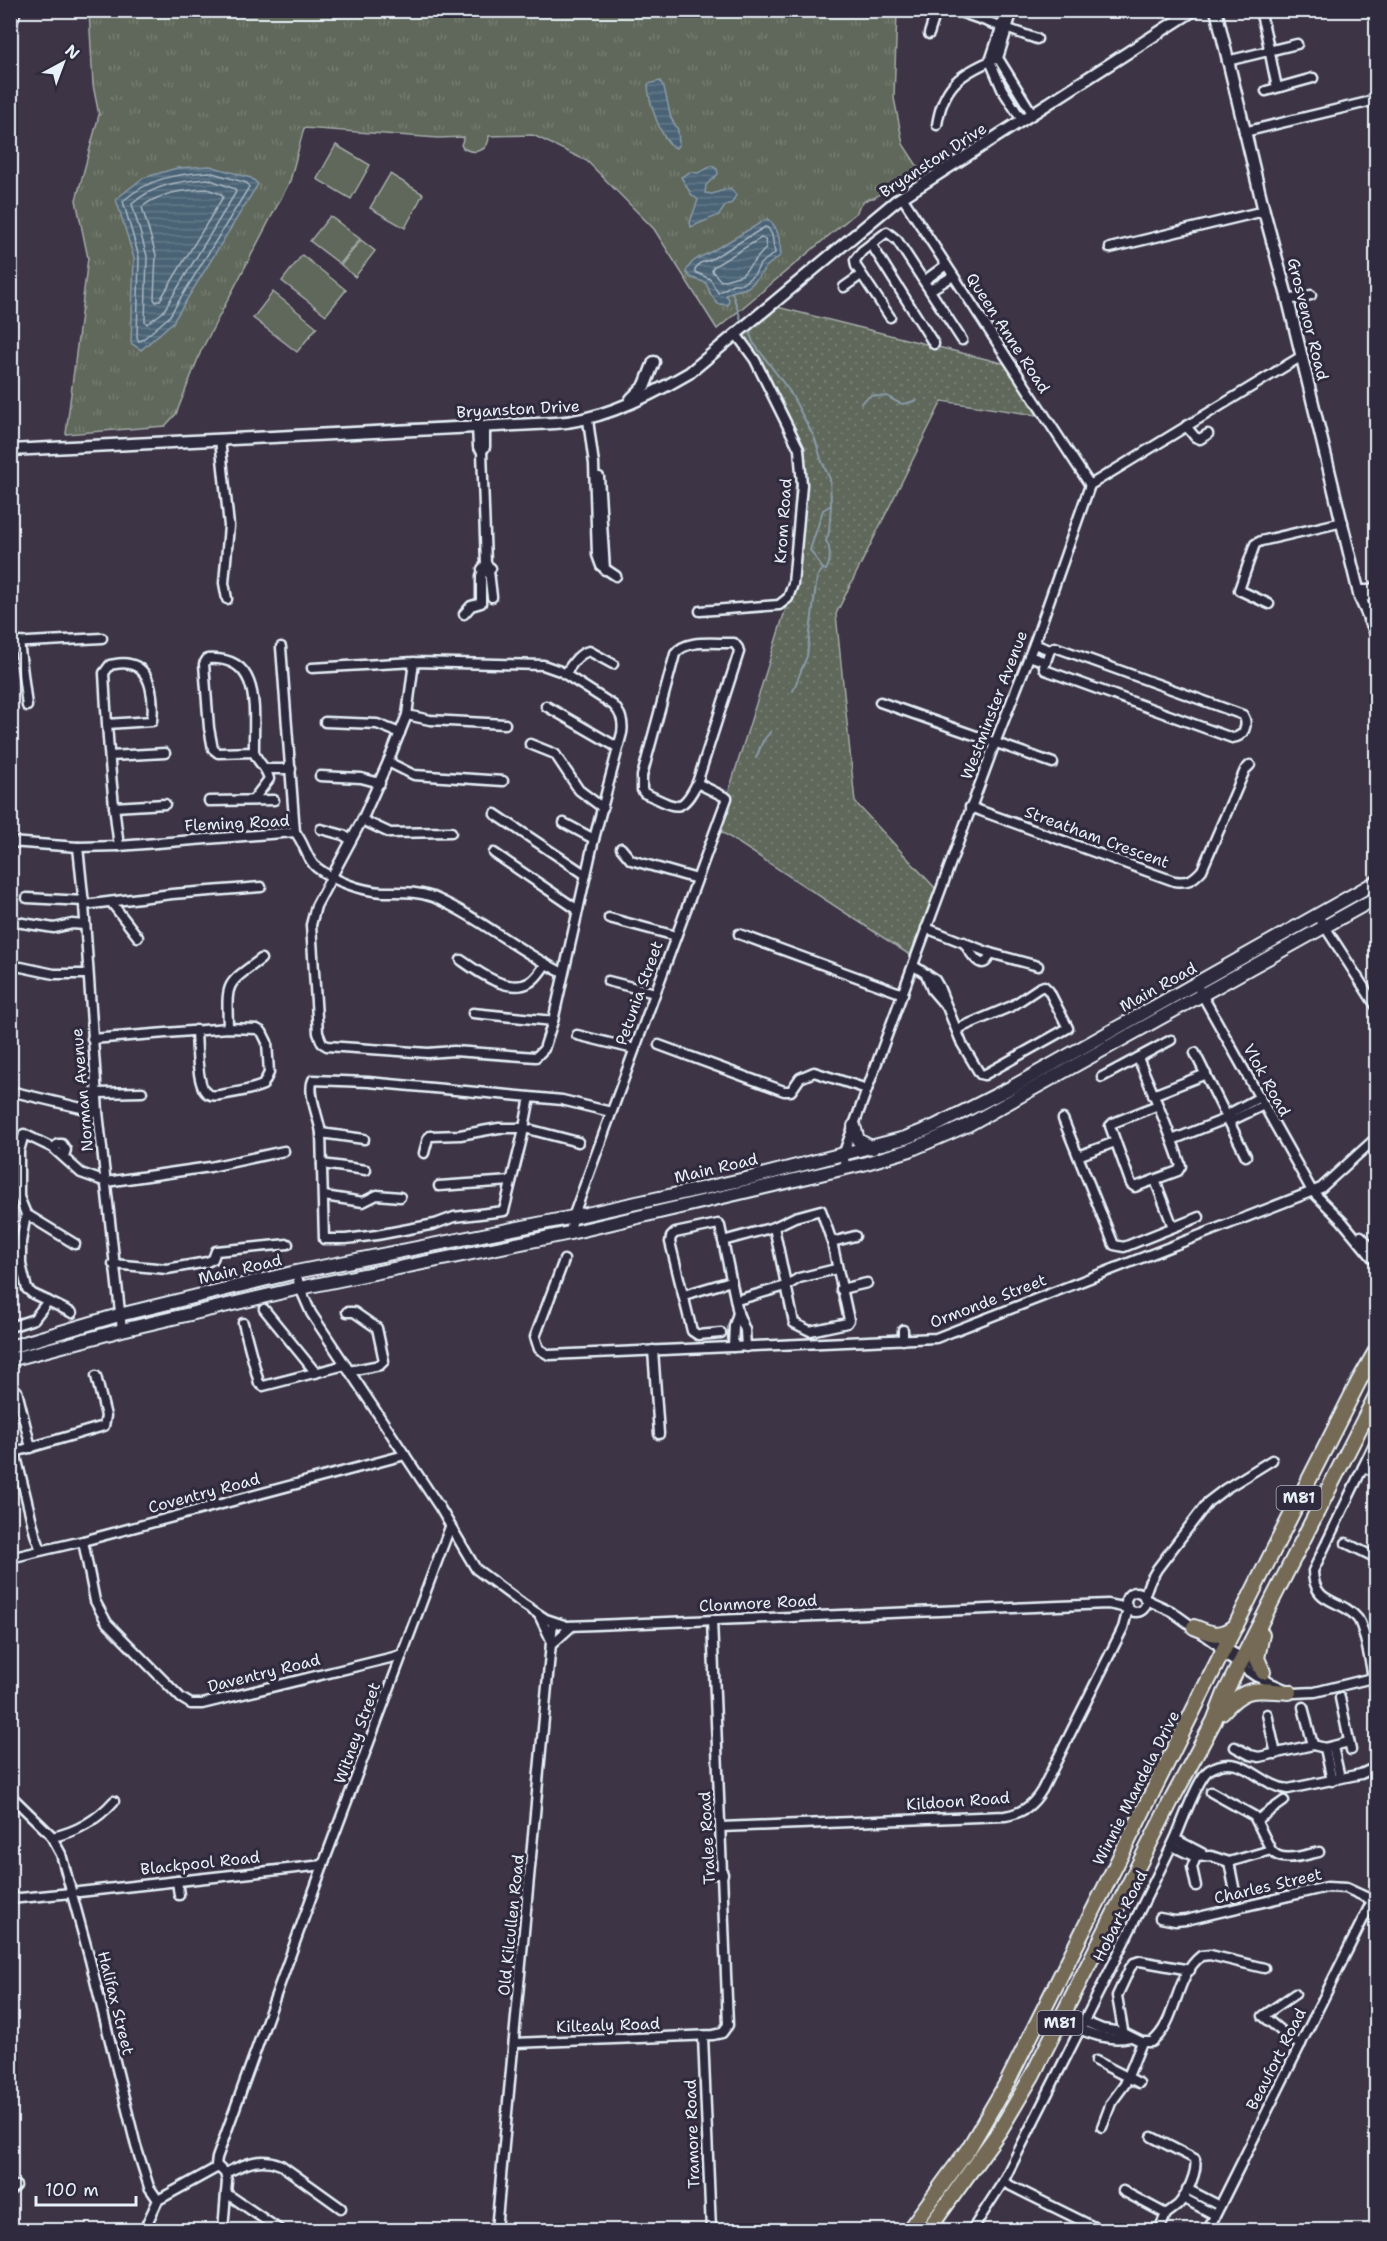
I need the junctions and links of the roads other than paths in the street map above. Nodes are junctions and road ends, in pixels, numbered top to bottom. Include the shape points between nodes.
1 (16, 10) edge
2 (940, 10) edge
3 (954, 10) edge
4 (1007, 10) edge
5 (1013, 10) edge
6 (1186, 10) edge
7 (1194, 10) edge
8 (1216, 10) edge
9 (1260, 12) dead end
10 (1004, 28) junction
11 (10, 31) edge
12 (929, 34) dead end
13 (1037, 39) dead end
14 (1297, 44) dead end
15 (1268, 51) junction
16 (1127, 52) junction
17 (994, 60) junction
18 (1227, 61) junction
19 (1313, 78) dead end
20 (1276, 87) junction
21 (1016, 89) junction
22 (1266, 91) dead end
23 (1006, 95) junction
24 (1377, 100) edge
25 (1032, 113) junction
26 (1022, 120) junction
27 (937, 124) dead end
28 (1244, 132) junction
29 (902, 197) junction
30 (1264, 211) junction
31 (871, 244) junction
32 (1110, 248) dead end
33 (946, 265) junction
34 (861, 274) junction
35 (953, 276) junction
36 (924, 281) junction
37 (844, 288) dead end
38 (930, 290) junction
39 (1311, 295) dead end
40 (1288, 300) junction
41 (890, 317) dead end
42 (736, 334) junction
43 (962, 340) dead end
44 (934, 344) dead end
45 (1302, 356) junction
46 (654, 362) dead end
47 (627, 404) junction
48 (592, 418) junction
49 (481, 426) junction
50 (1186, 426) junction
51 (1208, 434) dead end
52 (220, 439) junction
53 (10, 450) edge
54 (1090, 485) junction
55 (1343, 522) junction
56 (486, 569) junction
57 (616, 576) dead end
58 (1377, 586) edge
59 (1359, 594) junction
60 (1377, 594) edge
61 (492, 597) dead end
62 (227, 600) dead end
63 (1269, 604) dead end
64 (1377, 606) edge
65 (700, 611) dead end
66 (464, 614) dead end
67 (1370, 620) junction
68 (1377, 633) edge
69 (102, 638) dead end
70 (15, 642) edge
71 (1034, 644) junction
72 (281, 647) dead end
73 (1050, 650) junction
74 (1029, 656) junction
75 (414, 662) junction
76 (1046, 662) junction
77 (613, 664) dead end
78 (312, 668) dead end
79 (565, 674) junction
80 (880, 702) dead end
81 (27, 706) dead end
82 (546, 706) dead end
83 (407, 715) junction
84 (325, 722) dead end
85 (106, 724) junction
86 (505, 724) dead end
87 (400, 733) junction
88 (994, 743) junction
89 (530, 744) dead end
90 (617, 747) junction
91 (254, 752) junction
92 (165, 753) dead end
93 (110, 756) junction
94 (388, 762) junction
95 (1053, 763) dead end
96 (1250, 765) dead end
97 (267, 769) junction
98 (291, 769) junction
99 (320, 776) dead end
100 (503, 781) dead end
101 (380, 783) junction
102 (697, 783) junction
103 (253, 800) junction
104 (274, 800) dead end
105 (209, 801) dead end
106 (165, 804) dead end
107 (114, 807) junction
108 (970, 807) junction
109 (603, 808) junction
110 (495, 814) dead end
111 (362, 820) junction
112 (564, 823) dead end
113 (321, 829) dead end
114 (295, 832) junction
115 (452, 832) dead end
116 (594, 839) junction
117 (351, 840) junction
118 (10, 843) edge
119 (119, 846) junction
120 (78, 847) junction
121 (621, 848) dead end
122 (494, 853) dead end
123 (586, 875) junction
124 (331, 876) junction
125 (697, 879) junction
126 (1377, 882) edge
127 (261, 887) dead end
128 (27, 898) dead end
129 (1377, 898) edge
130 (111, 902) junction
131 (84, 903) junction
132 (578, 910) junction
133 (1318, 916) junction
134 (609, 918) dead end
135 (10, 921) edge
136 (85, 925) junction
137 (926, 928) junction
138 (1325, 928) junction
139 (740, 934) dead end
140 (676, 936) junction
141 (138, 937) dead end
142 (261, 959) dead end
143 (462, 960) dead end
144 (546, 964) junction
145 (914, 966) junction
146 (1038, 966) dead end
147 (21, 967) dead end
148 (563, 973) junction
149 (88, 974) junction
150 (608, 981) dead end
151 (1196, 984) junction
152 (655, 993) junction
153 (903, 994) junction
154 (1203, 996) junction
155 (1377, 1006) edge
156 (473, 1013) dead end
157 (553, 1021) junction
158 (228, 1028) junction
159 (957, 1029) junction
160 (196, 1030) junction
161 (577, 1035) dead end
162 (92, 1039) junction
163 (1171, 1040) dead end
164 (659, 1045) dead end
165 (634, 1049) junction
166 (1195, 1053) dead end
167 (1138, 1058) junction
168 (1206, 1074) junction
169 (1102, 1077) dead end
170 (867, 1089) junction
171 (10, 1090) edge
172 (141, 1092) dead end
173 (97, 1093) junction
174 (1153, 1095) junction
175 (530, 1097) junction
176 (1262, 1101) junction
177 (1158, 1105) junction
178 (98, 1112) junction
179 (611, 1112) junction
180 (1228, 1118) junction
181 (1064, 1119) dead end
182 (854, 1126) junction
183 (524, 1128) junction
184 (321, 1133) junction
185 (1377, 1138) edge
186 (364, 1139) dead end
187 (1172, 1140) junction
188 (578, 1142) dead end
189 (1115, 1142) junction
190 (873, 1148) junction
191 (284, 1151) dead end
192 (424, 1153) dead end
193 (1078, 1156) junction
194 (1246, 1156) dead end
195 (845, 1161) junction
196 (322, 1164) junction
197 (366, 1170) dead end
198 (1155, 1180) junction
199 (511, 1181) junction
200 (106, 1182) junction
201 (439, 1186) dead end
202 (1312, 1191) junction
203 (324, 1196) junction
204 (400, 1197) dead end
205 (26, 1214) junction
206 (573, 1217) junction
207 (1199, 1217) dead end
208 (1342, 1221) junction
209 (774, 1227) junction
210 (1173, 1227) junction
211 (570, 1233) junction
212 (855, 1236) dead end
213 (723, 1241) junction
214 (832, 1242) junction
215 (75, 1244) dead end
216 (288, 1244) dead end
217 (1377, 1253) edge
218 (564, 1260) dead end
219 (1377, 1262) edge
220 (113, 1264) junction
221 (836, 1269) junction
222 (296, 1272) junction
223 (731, 1281) junction
224 (867, 1283) dead end
225 (786, 1286) junction
226 (300, 1288) junction
227 (841, 1289) junction
228 (684, 1295) junction
229 (736, 1300) junction
230 (48, 1301) junction
231 (264, 1309) dead end
232 (347, 1312) dead end
233 (72, 1313) dead end
234 (738, 1313) junction
235 (119, 1315) junction
236 (243, 1323) dead end
237 (10, 1327) edge
238 (122, 1330) junction
239 (903, 1330) dead end
240 (721, 1333) dead end
241 (903, 1340) junction
242 (10, 1347) edge
243 (733, 1347) junction
244 (746, 1347) junction
245 (653, 1350) junction
246 (1377, 1351) edge
247 (10, 1360) edge
248 (347, 1368) junction
249 (316, 1373) junction
250 (96, 1376) dead end
251 (17, 1391) dead end
252 (1377, 1396) edge
253 (659, 1434) dead end
254 (1377, 1440) edge
255 (31, 1448) junction
256 (13, 1453) edge
257 (405, 1455) junction
258 (1272, 1460) dead end
259 (1363, 1467) junction
260 (1377, 1472) edge
261 (450, 1527) junction
262 (82, 1541) junction
263 (1346, 1543) dead end
264 (41, 1550) junction
265 (10, 1558) edge
266 (1377, 1558) edge
267 (1139, 1596) junction
268 (1108, 1604) junction
269 (1268, 1608) junction
270 (1134, 1610) junction
271 (1171, 1611) junction
272 (538, 1615) junction
273 (712, 1620) junction
274 (553, 1623) junction
275 (573, 1626) junction
276 (1236, 1626) junction
277 (1194, 1627) junction
278 (551, 1643) junction
279 (1221, 1648) junction
280 (402, 1655) junction
281 (1241, 1661) junction
282 (1263, 1672) junction
283 (1375, 1677) edge
284 (1285, 1690) junction
285 (1377, 1692) edge
286 (1340, 1698) dead end
287 (1303, 1707) dead end
288 (1267, 1714) dead end
289 (1214, 1721) junction
290 (1313, 1745) junction
291 (1235, 1747) dead end
292 (1329, 1747) junction
293 (1276, 1754) junction
294 (1377, 1767) edge
295 (1336, 1779) junction
296 (1211, 1792) dead end
297 (10, 1794) edge
298 (114, 1801) dead end
299 (1284, 1801) dead end
300 (1257, 1820) junction
301 (722, 1827) junction
302 (52, 1837) junction
303 (1173, 1842) junction
304 (1271, 1850) junction
305 (1319, 1852) dead end
306 (1200, 1854) junction
307 (1229, 1862) junction
308 (323, 1865) junction
309 (713, 1874) dead end
310 (723, 1874) junction
311 (177, 1881) junction
312 (1196, 1886) dead end
313 (75, 1892) junction
314 (179, 1895) dead end
315 (1236, 1897) dead end
316 (1374, 1897) edge
317 (10, 1899) edge
318 (1160, 1918) dead end
319 (1264, 1968) dead end
320 (1190, 1970) junction
321 (1295, 1994) dead end
322 (1081, 2025) junction
323 (703, 2036) junction
324 (1126, 2036) junction
325 (1142, 2042) junction
326 (514, 2043) junction
327 (1301, 2044) junction
328 (1096, 2061) dead end
329 (1128, 2076) junction
330 (1139, 2083) dead end
331 (1102, 2127) dead end
332 (1152, 2137) dead end
333 (221, 2170) junction
334 (1004, 2182) junction
335 (1187, 2189) junction
336 (1123, 2191) dead end
337 (226, 2193) junction
338 (1183, 2198) junction
339 (158, 2199) junction
340 (1220, 2206) junction
341 (341, 2208) dead end
342 (1166, 2214) junction
343 (1215, 2215) junction
344 (144, 2230) edge
345 (223, 2230) edge
346 (280, 2230) edge
347 (496, 2230) edge
348 (711, 2230) edge
349 (909, 2230) edge
350 (928, 2230) edge
351 (972, 2230) edge
352 (1100, 2230) edge
353 (1159, 2230) edge
354 (1208, 2230) edge

1 - 11 street
2 - 12 street
3 - 10 street
4 - 10 street
5 - 10 street
6 - 16 street, Bryanston Drive
7 - 16 street, Bryanston Drive
8 - 18 street, Grosvenor Road
9 - 15 street via 1268,36
10 - 13 street
10 - 17 street
14 - 15 street
15 - 18 street
15 - 20 street
16 - 25 street, Bryanston Drive
17 - 21 street
17 - 23 street
17 - 27 street via 951,86
18 - 28 street, Grosvenor Road
19 - 20 street
20 - 22 street
21 - 23 street
21 - 25 street
23 - 26 street
24 - 28 street
25 - 26 street, Bryanston Drive
26 - 29 street, Bryanston Drive
28 - 30 street, Grosvenor Road
29 - 33 street, Queen Anne Road
29 - 42 street, Bryanston Drive
30 - 32 street
30 - 40 street, Grosvenor Road
31 - 34 street via 855,260
31 - 36 street via 891,233
31 - 44 street
33 - 35 street, Queen Anne Road
33 - 36 street
34 - 37 street
34 - 41 street
35 - 38 street
35 - 54 street, Queen Anne Road
36 - 38 street
38 - 43 street
39 - 40 street
40 - 45 street, Grosvenor Road
42 - 47 street, Bryanston Drive via 689,373
42 - 65 street, Krom Road via 755,360 799,449 802,485 793,584 787,601 779,605
45 - 50 street
45 - 55 street, Grosvenor Road
46 - 47 street via 645,385
47 - 48 street, Bryanston Drive
48 - 49 street, Bryanston Drive
48 - 57 street via 597,555 605,570
49 - 52 street, Bryanston Drive
49 - 56 street via 478,447 482,451
50 - 51 street via 1200,439
50 - 54 street
52 - 53 street, Bryanston Drive
52 - 62 street via 229,526 224,583
54 - 71 street, Westminster Avenue
55 - 59 street, Grosvenor Road
55 - 63 street via 1255,544 1239,590
56 - 61 street
56 - 66 street via 481,603
58 - 59 street
59 - 60 street
59 - 67 street, Grosvenor Road
64 - 67 street
67 - 68 street, Grosvenor Road
69 - 70 street
70 - 81 street
71 - 73 street
71 - 74 street, Westminster Avenue
72 - 98 street
73 - 76 street
73 - 76 street via 1055,647 1243,715 1244,731 1232,738 1046,670
74 - 76 street
74 - 88 street, Westminster Avenue
75 - 78 street
75 - 79 street via 536,665
75 - 83 street
77 - 79 street via 584,652
79 - 90 street via 619,711 623,726
80 - 88 street
82 - 90 street
83 - 86 street
83 - 87 street
84 - 87 street via 377,724
85 - 85 street via 104,670 110,665 132,664 140,668 151,691 152,721
85 - 93 street
87 - 94 street
88 - 95 street
88 - 108 street, Westminster Avenue
89 - 109 street via 555,754 579,790
90 - 109 street
91 - 91 street via 250,679 225,659 207,659 204,664 213,749 218,753
91 - 97 street
92 - 93 street
93 - 107 street
94 - 100 street via 414,775
94 - 101 street
96 - 108 street, Streatham Crescent via 1202,870 1187,882 1174,881
97 - 98 street
97 - 103 street via 267,784
98 - 114 street
99 - 101 street
101 - 111 street
102 - 102 street via 688,801 678,806 644,793 641,784 675,654 688,644 734,643 739,652
102 - 125 street, Petunia Street via 727,797
103 - 104 street
103 - 105 street
106 - 107 street
107 - 119 street
108 - 137 street, Westminster Avenue
109 - 116 street
110 - 123 street
111 - 115 street via 390,833
111 - 117 street
112 - 116 street
113 - 117 street
114 - 119 street, Fleming Road
114 - 124 street, Fleming Road via 311,861
116 - 123 street
117 - 124 street
118 - 120 street, Fleming Road
119 - 120 street, Fleming Road
120 - 131 street, Norman Avenue
121 - 125 street via 631,860
122 - 132 street
123 - 132 street
124 - 144 street, Fleming Road via 362,889 404,891 434,898
124 - 157 street via 311,925 318,1034 324,1045 530,1057 541,1054
125 - 140 street, Petunia Street
126 - 133 main road, Main Road
127 - 130 street
128 - 131 street
129 - 138 main road, Main Road
130 - 131 street
130 - 141 street
131 - 136 street, Norman Avenue
132 - 148 street
133 - 138 street
133 - 151 main road, Main Road
134 - 140 street
135 - 136 street via 54,928
136 - 149 street, Norman Avenue
137 - 145 street, Westminster Avenue
137 - 146 street via 964,942 975,960 986,961 990,952
138 - 154 main road, Main Road
138 - 155 street
139 - 153 street
140 - 152 street, Petunia Street
142 - 158 street via 232,981 228,989
143 - 144 street via 491,980 513,984 532,981
144 - 148 street, Fleming Road
145 - 153 street, Westminster Avenue
145 - 159 street via 926,974
147 - 149 street via 54,974
148 - 157 street
149 - 162 street, Norman Avenue
150 - 152 street
151 - 154 street, Vlok Road
151 - 190 main road, Main Road via 974,1107 918,1133
152 - 165 street, Petunia Street
153 - 170 street, Westminster Avenue
154 - 176 street, Vlok Road
154 - 195 main road, Main Road via 968,1125 900,1153
156 - 157 street
158 - 160 street
158 - 160 street via 257,1029 264,1035 269,1073 263,1085 222,1094 206,1093 199,1074
159 - 159 street via 1012,1006 1044,987 1068,1028 982,1075
160 - 162 street
161 - 165 street
162 - 173 street, Norman Avenue
163 - 167 street
164 - 170 street via 784,1091 791,1091 800,1078 814,1072
165 - 179 street, Petunia Street
166 - 168 street
167 - 169 street
167 - 174 street
168 - 174 street
168 - 180 street
170 - 182 street, Westminster Avenue
171 - 178 street
172 - 173 street
173 - 178 street, Norman Avenue
174 - 177 street
175 - 179 street
175 - 183 street
175 - 184 street via 315,1079 311,1084 312,1097
176 - 180 street via 1232,1112
176 - 202 street, Vlok Road
177 - 187 street
177 - 189 street via 1111,1125
178 - 200 street, Norman Avenue
179 - 206 street, Petunia Street
180 - 187 street
180 - 194 street
181 - 193 street
182 - 190 main road via 858,1140
182 - 195 street, Westminster Avenue
183 - 188 street
183 - 192 street via 432,1136
183 - 199 street
184 - 186 street
184 - 196 street
185 - 202 street, Ormonde Street via 1324,1187
187 - 198 street via 1181,1167
189 - 193 street
189 - 198 street via 1131,1184 1138,1186
190 - 195 main road, Main Road
191 - 200 street via 210,1167
193 - 210 street via 1116,1246 1124,1247
195 - 206 main road, Main Road
195 - 211 main road, Main Road
196 - 197 street
196 - 203 street
198 - 210 street
199 - 201 street
199 - 203 street via 502,1211 454,1216 435,1224 346,1239 323,1238
200 - 205 street via 81,1173 53,1148 23,1135 19,1197
200 - 220 street, Norman Avenue
202 - 208 street, Vlok Road
202 - 241 street, Ormonde Street via 944,1335
203 - 204 street via 363,1202 377,1195
205 - 215 street
205 - 230 street via 21,1257 25,1282 30,1292
206 - 211 street, Petunia Street
206 - 222 main road, Main Road
207 - 210 street
208 - 217 street
208 - 219 street
209 - 213 street
209 - 214 street via 820,1209
209 - 225 street
211 - 226 main road, Main Road
212 - 214 street
213 - 223 street
213 - 228 street via 719,1224 671,1237
214 - 221 street
216 - 220 street via 220,1249 207,1262 167,1269
218 - 245 street, Ormonde Street via 535,1337 539,1349 549,1355
220 - 235 street, Norman Avenue
221 - 225 street
221 - 227 street
222 - 226 street
222 - 235 main road, Main Road
223 - 228 street
223 - 229 street
224 - 227 street
225 - 227 street via 794,1323 810,1332 848,1322
225 - 229 street
226 - 238 main road, Main Road
226 - 248 street via 311,1313
228 - 240 street via 693,1333
229 - 234 street
230 - 233 street
230 - 237 street via 34,1319
231 - 249 street
232 - 248 street via 354,1312 377,1328 384,1361 380,1365
234 - 243 street
234 - 244 street
235 - 238 street, Norman Avenue
235 - 242 main road, Main Road
236 - 249 street via 263,1386
238 - 247 main road, Main Road
239 - 241 street
241 - 244 street, Ormonde Street
243 - 244 street, Ormonde Street
243 - 245 street, Ormonde Street
245 - 253 street
246 - 276 main road, Winnie Mandela Drive / M81
248 - 249 street
248 - 257 street
250 - 255 street via 106,1416 104,1426
251 - 255 street
252 - 269 main road, M81
254 - 259 street
255 - 256 street
256 - 264 street
257 - 261 street
257 - 262 street, Coventry Road
258 - 267 street via 1208,1502
259 - 260 street
259 - 283 street via 1315,1562 1313,1579 1320,1594 1360,1622
261 - 272 street, Clonmore Road via 480,1574
261 - 280 street, Witney Street
262 - 264 street, Coventry Road
262 - 280 street, Daventry Road via 101,1616 186,1702 202,1704
263 - 266 street
264 - 265 street, Coventry Road
267 - 268 street, Clonmore Road
267 - 270 street
267 - 270 street via 1126,1602
267 - 271 street
268 - 270 street, Clonmore Road
268 - 273 street, Clonmore Road
269 - 281 main road, M81
269 - 282 main road via 1257,1654
270 - 271 street, Clonmore Road
270 - 301 street, Kildoon Road via 1042,1790 1020,1812 1005,1816
271 - 277 street
272 - 274 street, Clonmore Road
272 - 278 street
273 - 275 street, Clonmore Road
273 - 301 street, Tralee Road
274 - 275 street, Clonmore Road
274 - 278 street, Old Kilcullen Road
275 - 278 street
276 - 277 main road via 1217,1635
276 - 279 main road, Winnie Mandela Drive / M81
277 - 279 street
278 - 326 street, Old Kilcullen Road via 536,1761
279 - 281 street
279 - 349 main road, Winnie Mandela Drive / M81 via 1008,2081 969,2148
280 - 308 street, Witney Street
281 - 282 street
281 - 284 street via 1262,1680
281 - 289 main road, M81
282 - 284 street
283 - 284 street via 1309,1693
283 - 285 street
284 - 289 main road via 1242,1693
286 - 292 street via 1350,1746
287 - 290 street
288 - 293 street
289 - 350 main road, M81 via 1016,2105
290 - 292 street
290 - 293 street
291 - 293 street via 1255,1757
292 - 295 street
294 - 295 street, Hobart Road
295 - 303 street, Hobart Road via 1284,1789 1238,1765 1218,1766 1205,1774
296 - 300 street
297 - 302 street, Halifax Street
298 - 302 street via 79,1829
299 - 300 street
300 - 304 street
301 - 310 street, Tralee Road
302 - 313 street, Halifax Street
303 - 306 street
303 - 322 street, Hobart Road
304 - 305 street via 1284,1858
304 - 307 street
306 - 307 street
306 - 312 street via 1192,1867
307 - 315 street
308 - 311 street, Blackpool Road
308 - 333 street, Witney Street via 217,2158
309 - 310 street
310 - 323 street, Tralee Road via 729,2020 722,2033
311 - 313 street, Blackpool Road
311 - 314 street
313 - 317 street, Blackpool Road
313 - 339 street, Halifax Street via 136,2146 148,2187
316 - 318 street, Charles Street via 1327,1887 1186,1920
316 - 327 street, Beaufort Road
319 - 320 street via 1205,1955
320 - 324 street via 1134,1963 1117,1996
320 - 325 street via 1160,2034 1154,2041
321 - 327 street via 1263,2016
322 - 324 street
322 - 334 street, Hobart Road
323 - 326 street, Kiltealy Road
323 - 348 street, Tramore Road
324 - 325 street
325 - 329 street
326 - 347 street, Old Kilcullen Road
327 - 340 street, Beaufort Road
328 - 329 street
329 - 330 street
329 - 331 street
332 - 335 street via 1195,2159 1196,2169
333 - 337 street, Witney Street via 227,2181
333 - 339 street
333 - 341 street via 270,2160
334 - 351 street, Hobart Road
334 - 352 street
335 - 338 street
335 - 340 street
336 - 342 street
337 - 345 street, Witney Street
337 - 346 street
338 - 342 street
338 - 343 street
339 - 344 street
340 - 343 street, Beaufort Road
342 - 353 street
343 - 354 street, Beaufort Road

